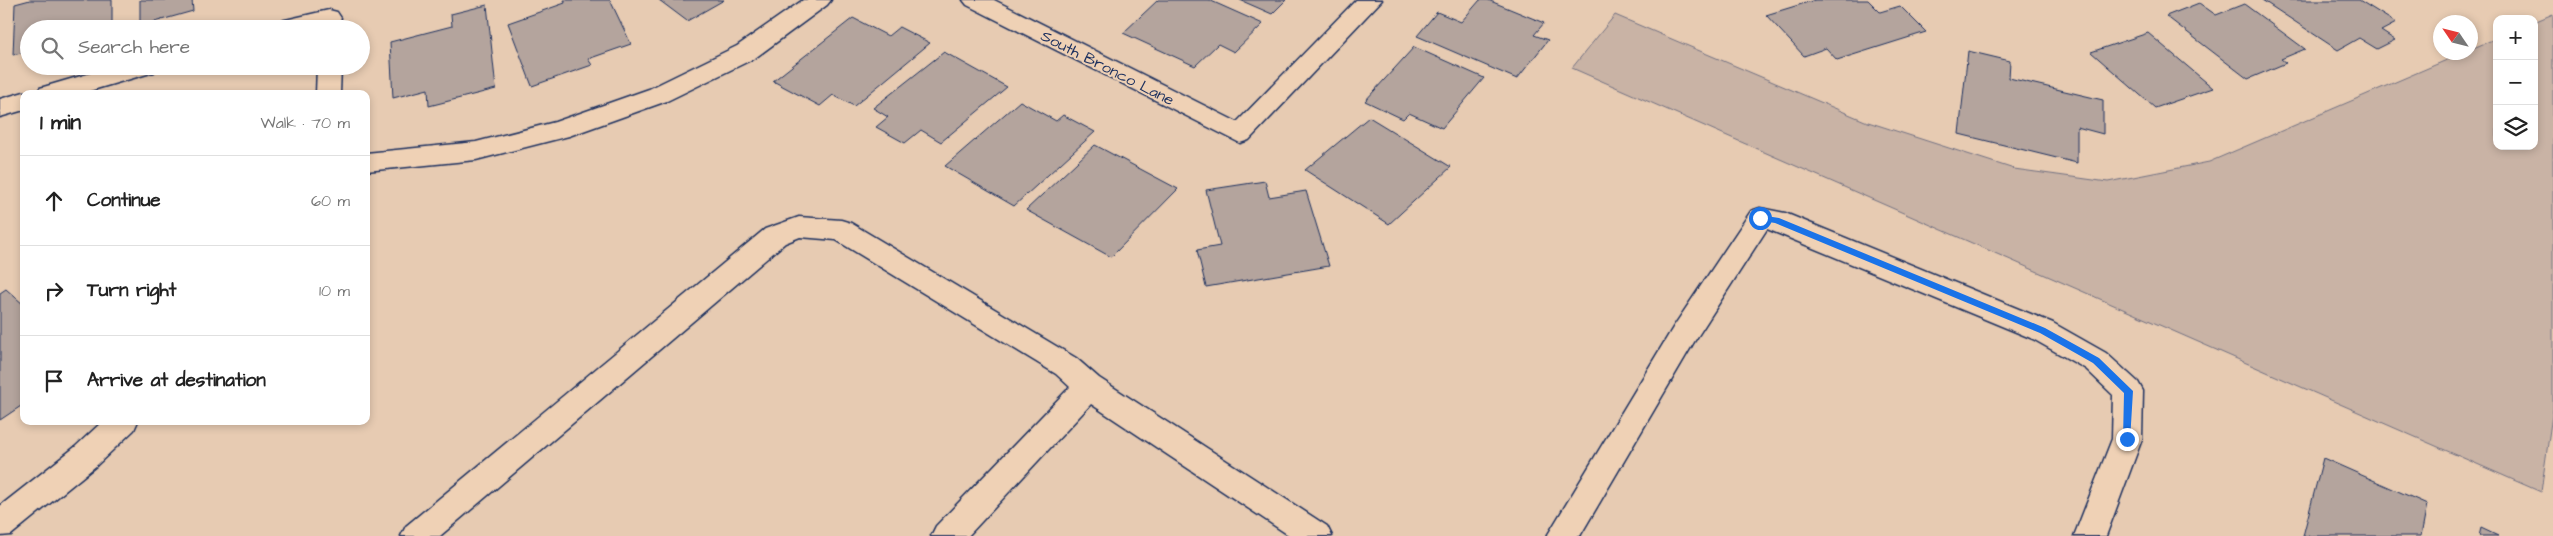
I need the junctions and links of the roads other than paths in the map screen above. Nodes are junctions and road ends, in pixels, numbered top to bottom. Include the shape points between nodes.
1 (819, 0) edge
2 (976, 0) edge
3 (1370, 0) edge
4 (328, 16) edge
5 (313, 20) edge
6 (114, 75) edge
7 (329, 75) edge
8 (63, 90) edge
9 (328, 90) edge
10 (20, 102) edge
11 (0, 108) edge
12 (370, 162) edge
13 (1089, 387) junction
14 (119, 425) edge
15 (0, 525) edge
16 (417, 536) edge
17 (948, 536) edge
18 (1316, 536) edge
19 (1563, 536) edge
20 (2090, 536) edge

1 - 12 street via 746,52 658,95 560,130 476,151
2 - 3 street, South Bronco Lane via 1240,134
4 - 5 street
6 - 8 street
7 - 9 street
10 - 11 street
13 - 16 street via 1066,366 841,230 799,227 775,236
13 - 17 street
13 - 18 street
14 - 15 street via 86,456
19 - 20 street via 1684,334 1760,218 1776,220 2042,331 2096,361 2128,391 2127,439

